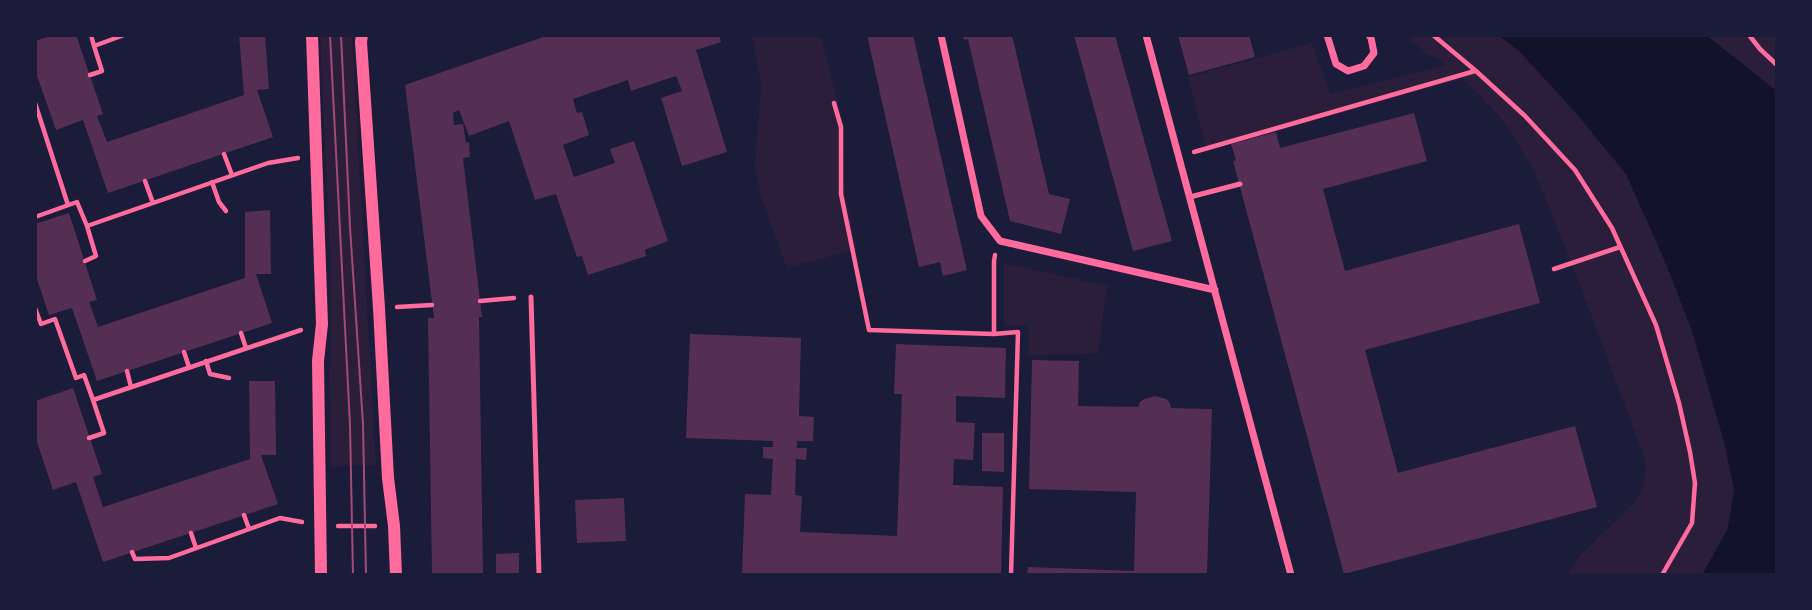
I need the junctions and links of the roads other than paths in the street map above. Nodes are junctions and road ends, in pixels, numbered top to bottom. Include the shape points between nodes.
1 (312, 35) edge
2 (362, 35) edge
3 (941, 35) edge
4 (1146, 35) edge
5 (1327, 35) edge
6 (1369, 35) edge
7 (1240, 184) dead end
8 (1190, 197) junction
9 (1215, 290) junction
10 (531, 297) road end
11 (321, 575) edge
12 (396, 575) edge
13 (539, 575) edge
14 (1291, 575) edge

1 - 11 street via 322,324 318,361
2 - 12 street
3 - 9 street via 981,216 1000,241
4 - 8 street
5 - 6 street via 1336,64 1348,71 1364,66 1374,53
7 - 8 lane
8 - 9 street
9 - 14 street
10 - 13 lane

